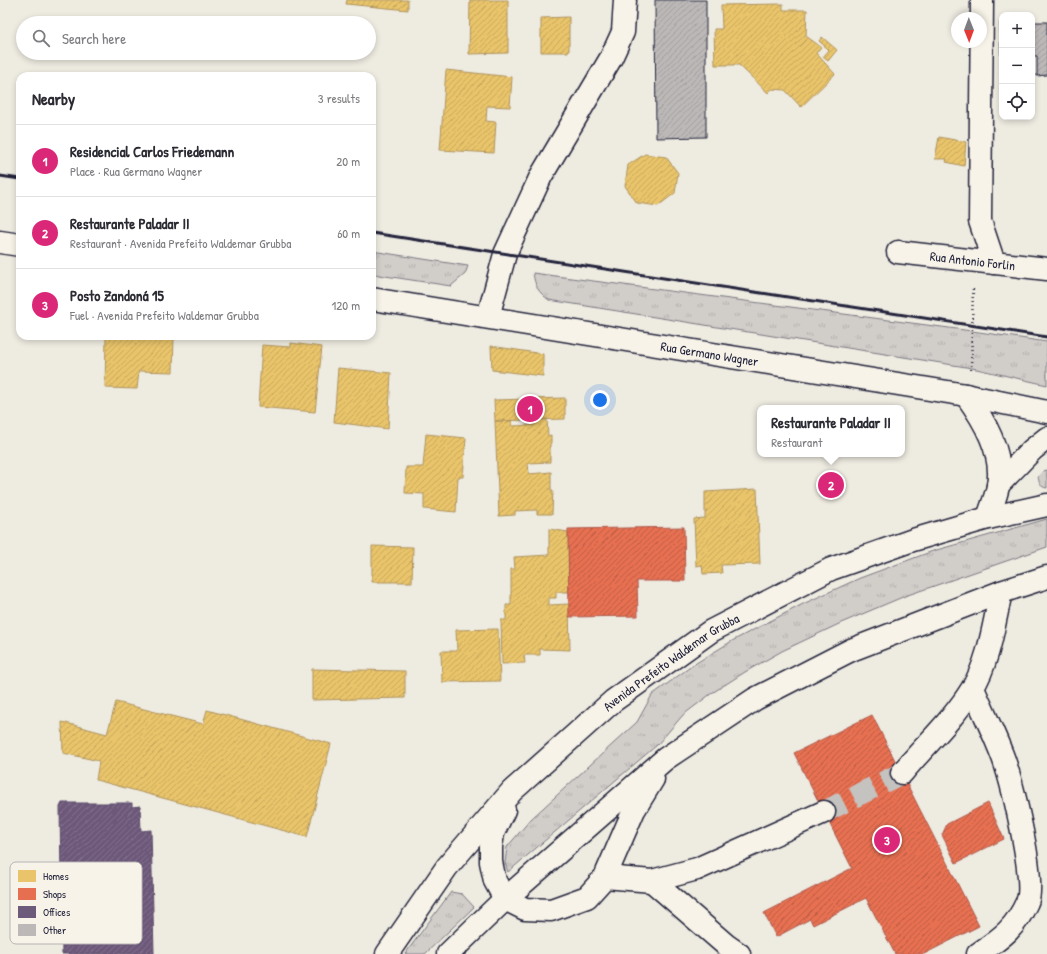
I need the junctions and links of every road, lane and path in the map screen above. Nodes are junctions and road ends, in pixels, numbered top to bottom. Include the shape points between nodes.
1 (624, 0) edge
2 (982, 0) edge
3 (0, 242) edge
4 (16, 244) edge
5 (898, 252) dead end
6 (984, 262) junction
7 (1047, 269) edge
8 (376, 300) edge
9 (488, 317) junction
10 (963, 394) junction
11 (1047, 412) edge
12 (1047, 438) edge
13 (998, 485) junction
14 (1047, 505) edge
15 (988, 518) junction
16 (1047, 577) edge
17 (1001, 592) junction
18 (973, 688) junction
19 (665, 759) junction
20 (902, 773) tunnel mouth
21 (512, 791) junction
22 (824, 812) tunnel mouth
23 (606, 877) junction
24 (652, 881) junction
25 (505, 899) junction
26 (387, 954) edge
27 (448, 954) edge
28 (739, 954) edge
29 (978, 954) edge

1 - 9 main road via 623,32 611,58 541,176 505,254
2 - 6 main road via 980,221
3 - 4 main road
5 - 6 main road, Rua Antonio Forlin
6 - 7 main road, Rua Antonio Forlin
6 - 10 path via 972,368
8 - 9 main road, Rua Germano Wagner
9 - 10 main road, Rua Germano Wagner
10 - 11 main road, Rua Germano Wagner
10 - 13 main road via 981,416 992,439 998,464
12 - 13 main road
13 - 15 main road
14 - 15 main road, Avenida Prefeito Waldemar Grubba
15 - 21 main road, Avenida Prefeito Waldemar Grubba via 913,540 831,569 711,631 613,701
16 - 17 main road
17 - 18 main road via 987,652
17 - 19 main road via 844,654 755,698
18 - 20 main road via 948,722
18 - 29 main road via 1004,761 1029,866 1028,901 1009,932
19 - 23 main road via 634,810
19 - 25 main road
21 - 25 main road via 493,833 491,847 495,881
21 - 26 main road, Avenida Prefeito Waldemar Grubba via 447,867
22 - 24 main road via 697,869
23 - 24 main road
23 - 25 main road via 587,897 551,910 525,909
24 - 28 main road
25 - 27 main road

